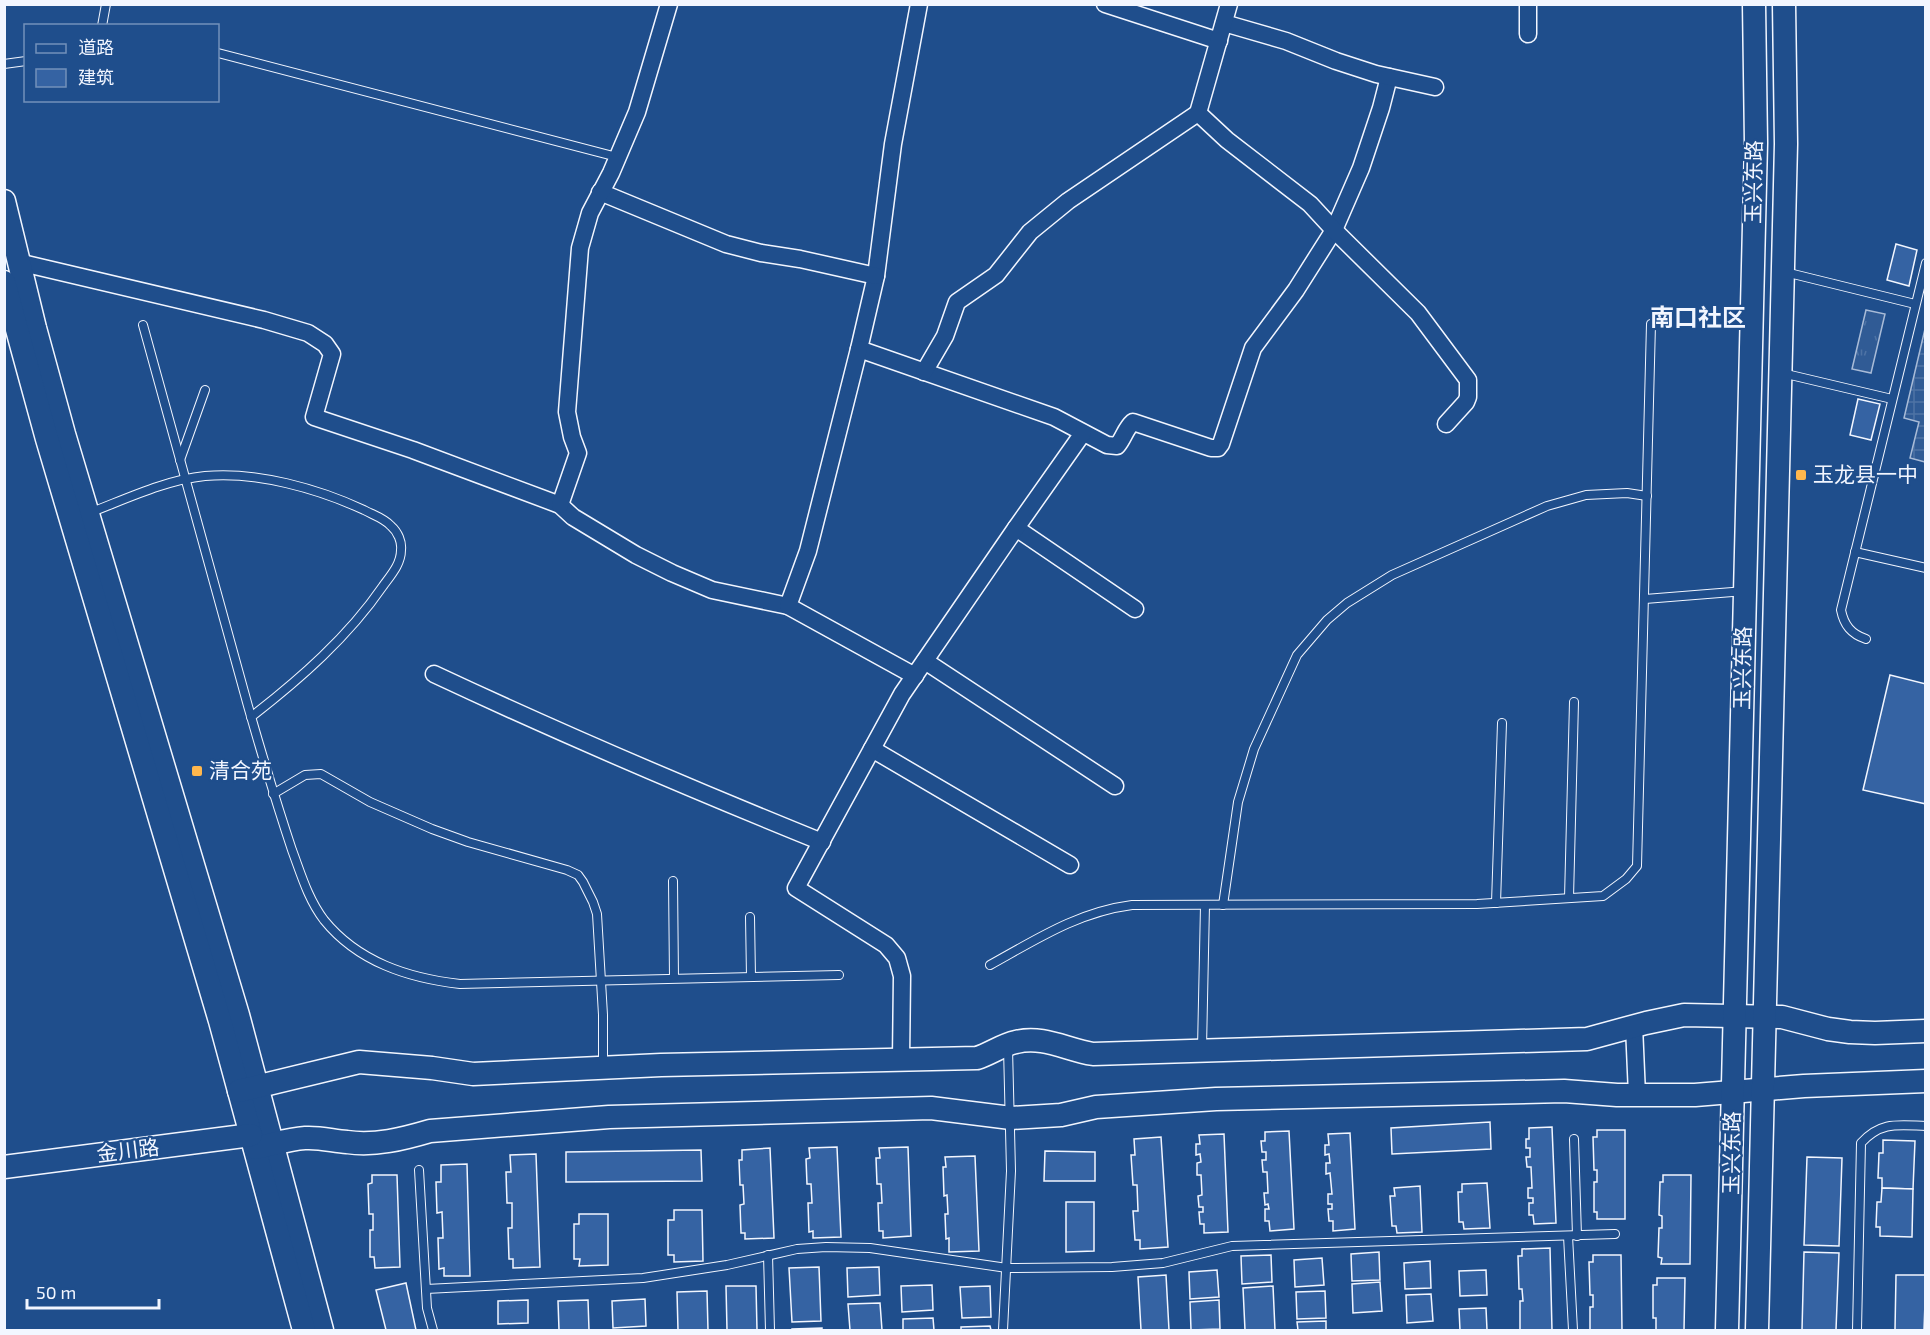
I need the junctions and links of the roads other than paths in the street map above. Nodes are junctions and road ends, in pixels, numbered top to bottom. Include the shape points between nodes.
1 (106, 4) edge
2 (669, 4) edge
3 (919, 4) edge
4 (1105, 4) edge
5 (1229, 4) edge
6 (1528, 4) edge
7 (1754, 4) edge
8 (1784, 4) edge
9 (1224, 23) junction
10 (102, 24) edge
11 (1528, 34) dead end
12 (1219, 41) junction
13 (219, 53) edge
14 (24, 61) edge
15 (4, 64) edge
16 (1389, 77) junction
17 (1435, 87) dead end
18 (1198, 113) junction
19 (617, 157) junction
20 (600, 192) junction
21 (4, 201) edge
22 (1334, 230) junction
23 (18, 262) junction
24 (1926, 263) edge
25 (1783, 272) junction
26 (876, 276) junction
27 (4, 282) edge
28 (1916, 304) junction
29 (1651, 324) dead end
30 (143, 325) dead end
31 (859, 349) junction
32 (924, 372) junction
33 (1780, 372) junction
34 (205, 390) dead end
35 (1892, 399) junction
36 (1446, 424) dead end
37 (1083, 433) junction
38 (180, 460) junction
39 (185, 479) junction
40 (1647, 496) junction
41 (560, 505) junction
42 (88, 513) junction
43 (1016, 528) junction
44 (1856, 552) junction
45 (1926, 568) edge
46 (1745, 591) junction
47 (1645, 599) junction
48 (788, 606) junction
49 (1135, 609) dead end
50 (1866, 639) dead end
51 (925, 661) junction
52 (434, 674) dead end
53 (915, 676) junction
54 (1574, 702) dead end
55 (251, 717) junction
56 (1502, 723) dead end
57 (872, 750) junction
58 (1115, 786) dead end
59 (273, 794) junction
60 (822, 842) junction
61 (1070, 865) dead end
62 (673, 881) dead end
63 (1569, 898) junction
64 (1496, 903) junction
65 (1205, 905) junction
66 (1222, 905) junction
67 (750, 917) dead end
68 (990, 965) dead end
69 (839, 975) dead end
70 (751, 977) junction
71 (674, 978) junction
72 (602, 980) junction
73 (1735, 1016) junction
74 (1765, 1017) junction
75 (1634, 1026) junction
76 (1926, 1031) edge
77 (1008, 1044) junction
78 (1202, 1051) junction
79 (901, 1060) junction
80 (603, 1068) junction
81 (1926, 1081) edge
82 (248, 1089) junction
83 (1763, 1090) junction
84 (1733, 1092) junction
85 (1636, 1095) junction
86 (1010, 1118) junction
87 (1926, 1126) edge
88 (1574, 1139) dead end
89 (259, 1143) junction
90 (4, 1167) edge
91 (419, 1170) dead end
92 (1615, 1234) dead end
93 (1573, 1236) junction
94 (768, 1255) junction
95 (1007, 1268) junction
96 (426, 1289) junction
97 (304, 1330) edge
98 (322, 1330) edge
99 (433, 1330) edge
100 (770, 1330) edge
101 (1003, 1330) edge
102 (1573, 1330) edge
103 (1727, 1330) edge
104 (1757, 1330) edge
105 (1857, 1330) edge

1 - 10 lane
2 - 19 street via 637,112
3 - 26 street via 893,144
4 - 12 street
5 - 9 street
6 - 11 street
7 - 46 street, 玉兴东路 via 1755,155
8 - 25 street, 玉兴东路
9 - 12 street
9 - 16 street
12 - 18 street
13 - 19 lane
14 - 15 lane
16 - 17 street
16 - 22 street via 1361,168
18 - 22 street via 1310,204
18 - 32 street via 1068,201 1030,232 996,275 957,302 945,336
19 - 20 street
20 - 26 street via 726,244
20 - 41 street via 580,248 567,412 578,453
21 - 23 street
22 - 36 street via 1418,313 1468,380 1466,402
22 - 37 street via 1253,348 1218,448 1133,422 1117,446
23 - 41 street via 308,333 332,354 314,417
23 - 42 street
24 - 28 lane
25 - 28 lane
25 - 33 street, 玉兴东路
26 - 31 street
27 - 82 street via 46,439 220,1021
28 - 35 lane
29 - 40 lane
30 - 38 lane
31 - 32 street
31 - 48 street via 808,550
32 - 37 street via 1054,417
33 - 35 lane
33 - 74 street, 玉兴东路
34 - 38 lane
35 - 44 lane
37 - 43 street
38 - 39 lane
39 - 42 lane
39 - 55 lane
39 - 55 lane via 236,476 321,493 384,520 400,541 397,567 363,613 306,671
40 - 47 lane
40 - 66 lane via 1606,493 1547,506 1392,575 1354,598 1328,620 1297,655 1254,749 1238,802
41 - 48 street via 636,555 672,573 712,590
42 - 82 street via 238,1016
43 - 49 street
43 - 51 street
44 - 45 lane
44 - 50 lane via 1841,610 1846,626
46 - 47 lane
46 - 73 street, 玉兴东路
47 - 63 lane via 1637,866 1603,896
48 - 53 street
51 - 53 street
51 - 58 street
52 - 60 street via 590,746
53 - 57 street
54 - 63 lane
55 - 59 lane
56 - 64 lane
57 - 60 street
57 - 61 street
59 - 72 lane via 307,892 333,930 361,954 400,972 440,982
59 - 72 lane via 305,775 321,774 370,802 432,829 578,875 597,914
60 - 79 street via 796,888 886,945 897,958 902,976
62 - 71 lane
63 - 64 lane
64 - 66 lane
65 - 66 lane
65 - 68 lane via 1132,905 1101,910 1065,923
65 - 78 lane
67 - 70 lane
69 - 70 lane
70 - 71 lane
71 - 72 lane
72 - 80 lane
73 - 74 street
73 - 75 street via 1684,1015
73 - 84 street, 玉兴东路
74 - 76 street via 1850,1032
74 - 83 street, 玉兴东路
75 - 78 street via 1587,1039
75 - 85 street
77 - 78 street via 1041,1040 1094,1054
77 - 79 street via 977,1058
77 - 86 lane
79 - 80 street
80 - 82 street via 473,1074 359,1062
81 - 83 street, 金川路
82 - 89 street
83 - 84 street, 金川路
83 - 104 street, 玉兴东路
84 - 85 street, 金川路
84 - 103 street, 玉兴东路
85 - 86 street, 金川路 via 1564,1091 1216,1099 1096,1107
86 - 89 street, 金川路 via 931,1108 609,1117 430,1131 378,1142 304,1138
86 - 95 lane
87 - 105 lane via 1882,1127 1861,1143
88 - 93 lane
89 - 90 street, 金川路
89 - 97 street
89 - 98 street
91 - 96 lane
92 - 93 lane
93 - 95 lane via 1232,1246 1139,1266
93 - 102 lane
94 - 95 lane via 797,1249 859,1247
94 - 96 lane via 643,1278
94 - 100 lane
95 - 101 lane
96 - 99 lane

